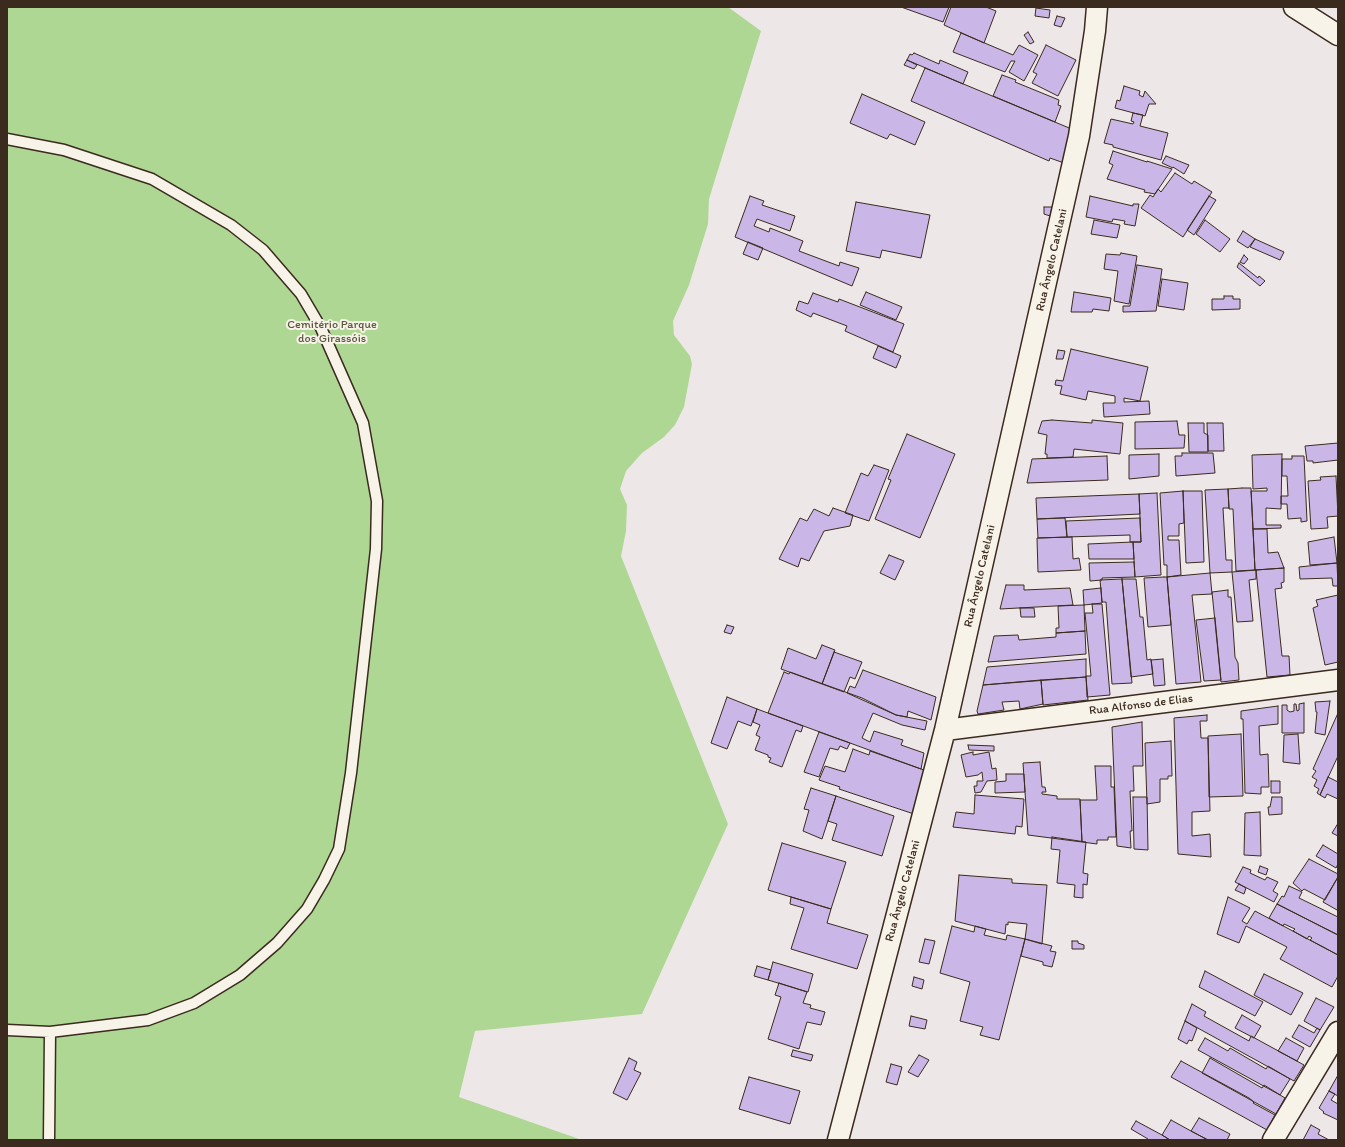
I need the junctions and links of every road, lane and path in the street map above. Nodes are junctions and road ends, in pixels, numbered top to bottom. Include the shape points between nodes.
1 (1096, 7) edge
2 (1294, 7) edge
3 (1338, 34) edge
4 (7, 139) edge
5 (1338, 680) edge
6 (945, 730) junction
7 (7, 1030) edge
8 (50, 1032) junction
9 (1338, 1032) edge
10 (49, 1140) edge
11 (838, 1140) edge
12 (1273, 1140) edge

1 - 6 street, Rua Ângelo Catelani via 1080,136
2 - 3 street
4 - 8 lane via 64,150 152,179 231,225 263,250 301,294 321,328 363,423 377,501 376,549 351,773 339,849 307,908 277,943 245,970 194,1003 148,1020
5 - 6 street, Rua Alfonso de Elias
6 - 11 street, Rua Ângelo Catelani
7 - 8 lane
8 - 10 lane
9 - 12 street

